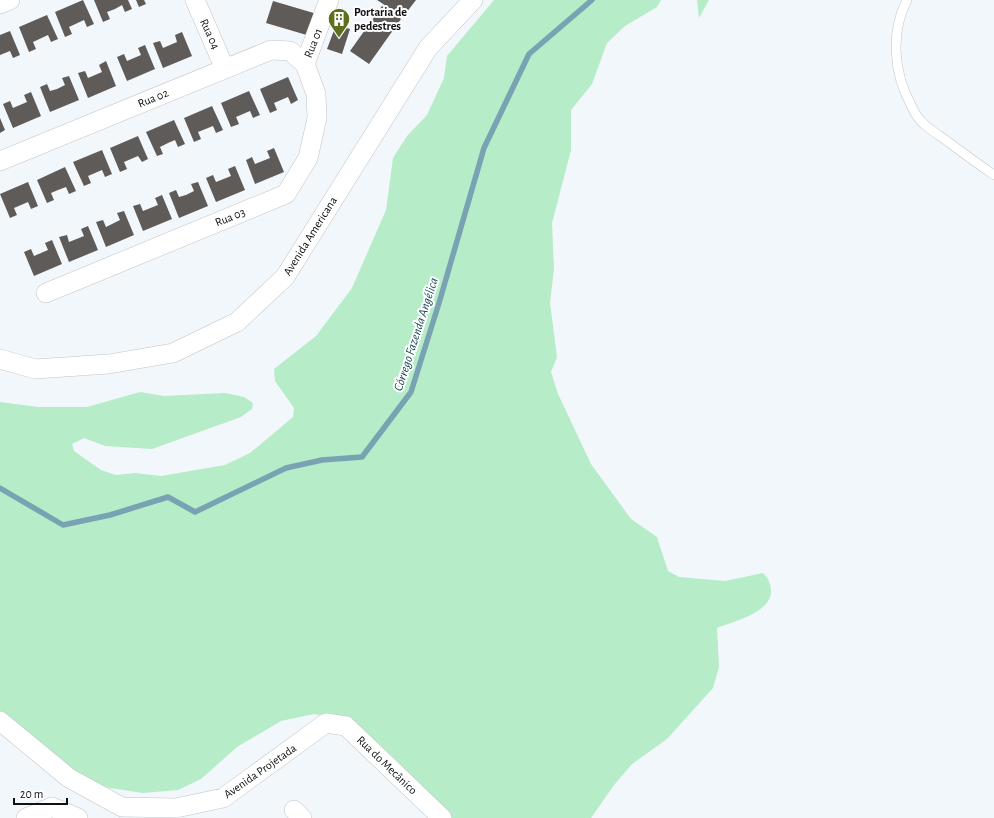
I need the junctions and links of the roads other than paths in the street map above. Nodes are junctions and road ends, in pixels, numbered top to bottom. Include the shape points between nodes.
1 (10, 0) edge
2 (195, 0) edge
3 (329, 0) edge
4 (473, 0) edge
5 (907, 0) edge
6 (0, 4) edge
7 (305, 64) junction
8 (225, 69) junction
9 (0, 161) edge
10 (994, 175) edge
11 (46, 293) dead end
12 (0, 359) edge
13 (0, 721) edge
14 (326, 723) joint
15 (26, 818) edge
16 (78, 818) edge
17 (442, 818) edge

1 - 6 street
2 - 8 street, Rua 04
3 - 7 street, Rua 01
4 - 12 street, Avenida Americana via 428,48 285,277 237,322 173,353 110,364 35,369
5 - 10 lane via 900,18 896,48 900,81 906,97 924,125
7 - 8 street, Rua 02 via 290,52 271,50
7 - 11 street, Rua 03 via 316,94 317,118 308,158 286,194
8 - 9 street, Rua 02
13 - 14 street, Avenida Projetada via 69,778 122,807 176,808 223,798
14 - 17 street, Rua do Mecânico via 346,726
15 - 16 street via 52,807

